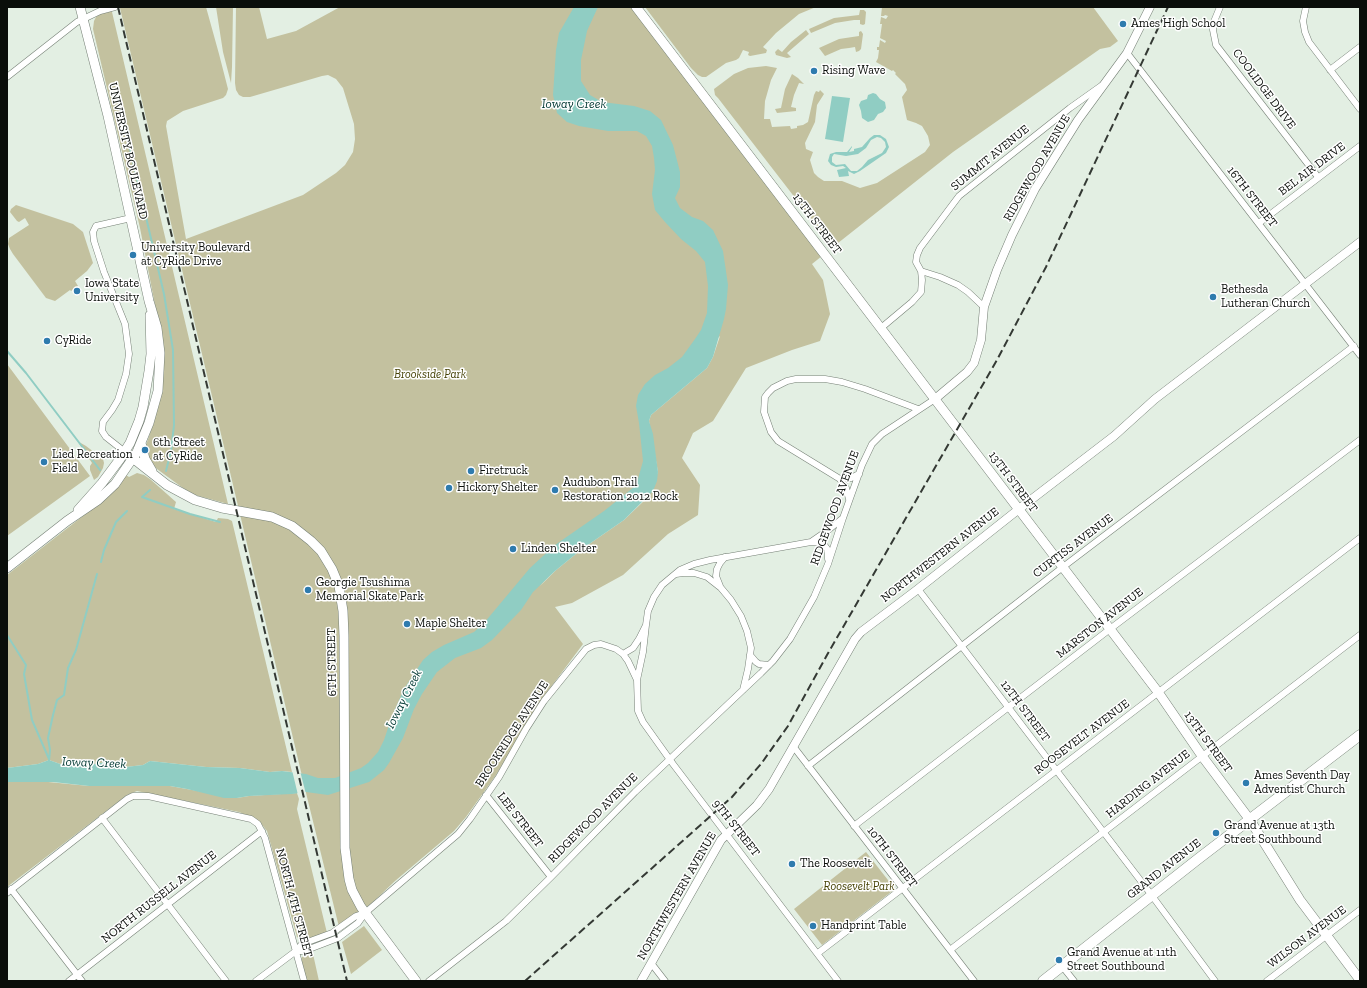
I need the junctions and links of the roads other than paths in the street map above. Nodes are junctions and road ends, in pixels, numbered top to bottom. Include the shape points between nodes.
1 (80, 7) edge
2 (115, 7) edge
3 (636, 7) edge
4 (1150, 7) edge
5 (1220, 7) edge
6 (1306, 7) edge
7 (83, 18) junction
8 (1360, 47) edge
9 (1127, 53) junction
10 (1330, 70) junction
11 (7, 76) edge
12 (1106, 82) junction
13 (1360, 109) edge
14 (1360, 146) edge
15 (1318, 177) junction
16 (131, 218) junction
17 (1258, 223) junction
18 (1360, 242) edge
19 (921, 271) junction
20 (1305, 284) junction
21 (149, 301) junction
22 (984, 307) junction
23 (881, 328) junction
24 (1354, 346) junction
25 (1360, 355) edge
26 (935, 399) junction
27 (918, 409) junction
28 (1360, 440) edge
29 (141, 443) junction
30 (125, 452) junction
31 (133, 459) junction
32 (859, 474) junction
33 (157, 477) junction
34 (840, 480) junction
35 (849, 500) junction
36 (1018, 509) junction
37 (842, 518) junction
38 (67, 521) junction
39 (1360, 538) edge
40 (811, 542) junction
41 (725, 557) junction
42 (828, 564) junction
43 (1063, 567) junction
44 (7, 568) edge
45 (673, 575) junction
46 (721, 588) junction
47 (918, 589) junction
48 (646, 625) junction
49 (1110, 629) junction
50 (1360, 635) edge
51 (962, 646) junction
52 (622, 654) junction
53 (750, 655) junction
54 (769, 665) junction
55 (637, 680) junction
56 (743, 690) junction
57 (1158, 692) junction
58 (1009, 708) junction
59 (1360, 736) edge
60 (793, 746) junction
61 (1202, 756) junction
62 (669, 760) junction
63 (808, 766) junction
64 (1057, 770) junction
65 (486, 795) junction
66 (102, 818) junction
67 (1250, 820) junction
68 (854, 826) junction
69 (262, 831) junction
70 (1104, 832) junction
71 (727, 834) junction
72 (551, 877) junction
73 (902, 888) junction
74 (9, 891) edge
75 (1152, 895) junction
76 (168, 904) junction
77 (1360, 910) edge
78 (365, 913) junction
79 (1326, 935) junction
80 (950, 950) junction
81 (296, 951) junction
82 (818, 953) junction
83 (651, 963) junction
84 (1062, 966) junction
85 (77, 974) junction
86 (1360, 980) edge
87 (69, 981) edge
88 (82, 981) edge
89 (226, 981) edge
90 (256, 981) edge
91 (304, 981) edge
92 (416, 981) edge
93 (429, 981) edge
94 (640, 981) edge
95 (665, 981) edge
96 (838, 981) edge
97 (974, 981) edge
98 (1043, 981) edge
99 (1074, 981) edge
100 (1215, 981) edge
101 (1267, 981) edge

1 - 7 main road, UNIVERSITY BOULEVARD
2 - 7 street
3 - 23 main road, 13TH STREET
4 - 9 street, RIDGEWOOD AVENUE
5 - 15 street, COOLIDGE DRIVE via 1213,24 1216,44
6 - 10 street via 1303,21 1305,32 1309,42
7 - 11 street
7 - 16 main road, UNIVERSITY BOULEVARD
8 - 10 street
9 - 12 street, RIDGEWOOD AVENUE
9 - 17 street, 16TH STREET
10 - 13 street
12 - 19 street, SUMMIT AVENUE via 959,196 916,255 916,262
12 - 22 street, RIDGEWOOD AVENUE via 1078,120 1036,189 1012,235
14 - 15 street, BEL AIR DRIVE
15 - 17 street, BEL AIR DRIVE
16 - 21 main road, UNIVERSITY BOULEVARD
16 - 30 street via 96,226 93,232 100,260 125,324 129,354 118,400 103,422 102,430 106,437
17 - 20 street, 16TH STREET
18 - 20 street, NORTHWESTERN AVENUE
19 - 22 street via 958,285
19 - 23 street via 921,292
20 - 24 street, 16TH STREET
20 - 36 street, NORTHWESTERN AVENUE
21 - 29 main road, UNIVERSITY BOULEVARD via 159,341 160,373 156,402
21 - 30 main road, UNIVERSITY BOULEVARD via 151,354 146,393 139,421
22 - 26 street, RIDGEWOOD AVENUE via 974,363
23 - 26 main road, 13TH STREET
24 - 25 street, 16TH STREET
24 - 43 street, CURTISS AVENUE
26 - 27 street, RIDGEWOOD AVENUE
26 - 36 main road, 13TH STREET
27 - 32 street, RIDGEWOOD AVENUE via 872,444
27 - 34 street via 866,389 831,380 796,379 773,388 764,397 764,412 771,432 784,446
28 - 49 street, MARSTON AVENUE
29 - 31 main road, UNIVERSITY BOULEVARD
29 - 33 main road via 144,459
30 - 31 main road, 6TH STREET
30 - 38 main road, UNIVERSITY BOULEVARD via 102,483
31 - 33 main road, 6TH STREET
31 - 38 main road, UNIVERSITY BOULEVARD via 108,491
32 - 34 street
32 - 35 street, RIDGEWOOD AVENUE
33 - 78 main road, 6TH STREET via 195,500 282,521 302,533 321,551 334,574 341,597 344,636 347,868 352,890
34 - 35 street via 846,488
35 - 37 street, RIDGEWOOD AVENUE
36 - 43 main road, 13TH STREET
36 - 47 street, NORTHWESTERN AVENUE
37 - 40 street
37 - 42 street, RIDGEWOOD AVENUE
38 - 44 main road, UNIVERSITY BOULEVARD
39 - 57 street, ROOSEVELT AVENUE
40 - 41 street
40 - 42 street via 822,543 825,546 828,550
41 - 45 street via 694,564
41 - 46 street via 720,562 716,576
42 - 54 street, RIDGEWOOD AVENUE via 803,619
43 - 49 main road, 13TH STREET
43 - 51 street, CURTISS AVENUE
45 - 46 street via 694,573 707,577
45 - 48 street via 662,584 654,597
46 - 53 street via 741,616 751,648
47 - 51 street, 12TH STREET
47 - 60 street, NORTHWESTERN AVENUE via 854,639
48 - 52 street via 633,648
48 - 55 street, 9TH STREET
49 - 57 main road, 13TH STREET
49 - 58 street, MARSTON AVENUE
50 - 61 street, HARDING AVENUE
51 - 58 street, 12TH STREET
51 - 63 street, CURTISS AVENUE
52 - 55 street, 9TH STREET
52 - 65 street, BROOKRIDGE AVENUE via 601,644 586,649 554,687
53 - 54 street via 756,662
53 - 56 street
54 - 56 street, RIDGEWOOD AVENUE
55 - 62 street, 9TH STREET via 638,711
56 - 62 street, RIDGEWOOD AVENUE
57 - 61 main road, 13TH STREET
57 - 64 street, ROOSEVELT AVENUE
58 - 64 street, 12TH STREET
58 - 68 street, MARSTON AVENUE
59 - 67 main road, GRAND AVENUE
60 - 63 street, 10TH STREET
60 - 71 street, NORTHWESTERN AVENUE via 757,805
61 - 67 main road, 13TH STREET
61 - 70 street, HARDING AVENUE
62 - 71 street, 9TH STREET
62 - 72 street, RIDGEWOOD AVENUE
63 - 68 street, 10TH STREET
64 - 70 street, 12TH STREET
64 - 73 street, ROOSEVELT AVENUE
65 - 72 street, LEE STREET
65 - 78 street, BROOKRIDGE AVENUE via 458,834
66 - 69 street via 127,799 139,795 251,819
66 - 74 street
66 - 76 street
67 - 75 main road, GRAND AVENUE
67 - 79 main road, 13TH STREET via 1295,892
68 - 73 street, 10TH STREET
69 - 76 street, NORTH RUSSELL AVENUE
69 - 81 street, NORTH 4TH STREET
70 - 75 street, 12TH STREET
70 - 80 street, HARDING AVENUE
71 - 82 street, 9TH STREET
71 - 83 street, NORTHWESTERN AVENUE via 721,840
72 - 93 street, RIDGEWOOD AVENUE via 506,921
73 - 80 street, 10TH STREET
73 - 82 street, ROOSEVELT AVENUE
74 - 85 street
75 - 84 main road, GRAND AVENUE
75 - 100 street, 12TH STREET
76 - 85 street, NORTH RUSSELL AVENUE
76 - 89 street
77 - 79 street, WILSON AVENUE
78 - 81 street via 356,916 332,933 302,944
78 - 81 street, BROOKRIDGE AVENUE via 358,923 338,938 304,951
78 - 92 main road, 6TH STREET
79 - 86 main road, 13TH STREET
79 - 101 street, WILSON AVENUE
80 - 97 street, 10TH STREET
81 - 90 street
81 - 91 street, NORTH 4TH STREET
82 - 96 street, 9TH STREET
83 - 94 street, NORTHWESTERN AVENUE
83 - 95 street
84 - 98 main road, GRAND AVENUE
84 - 99 street
85 - 87 street, NORTH RUSSELL AVENUE
85 - 88 street

